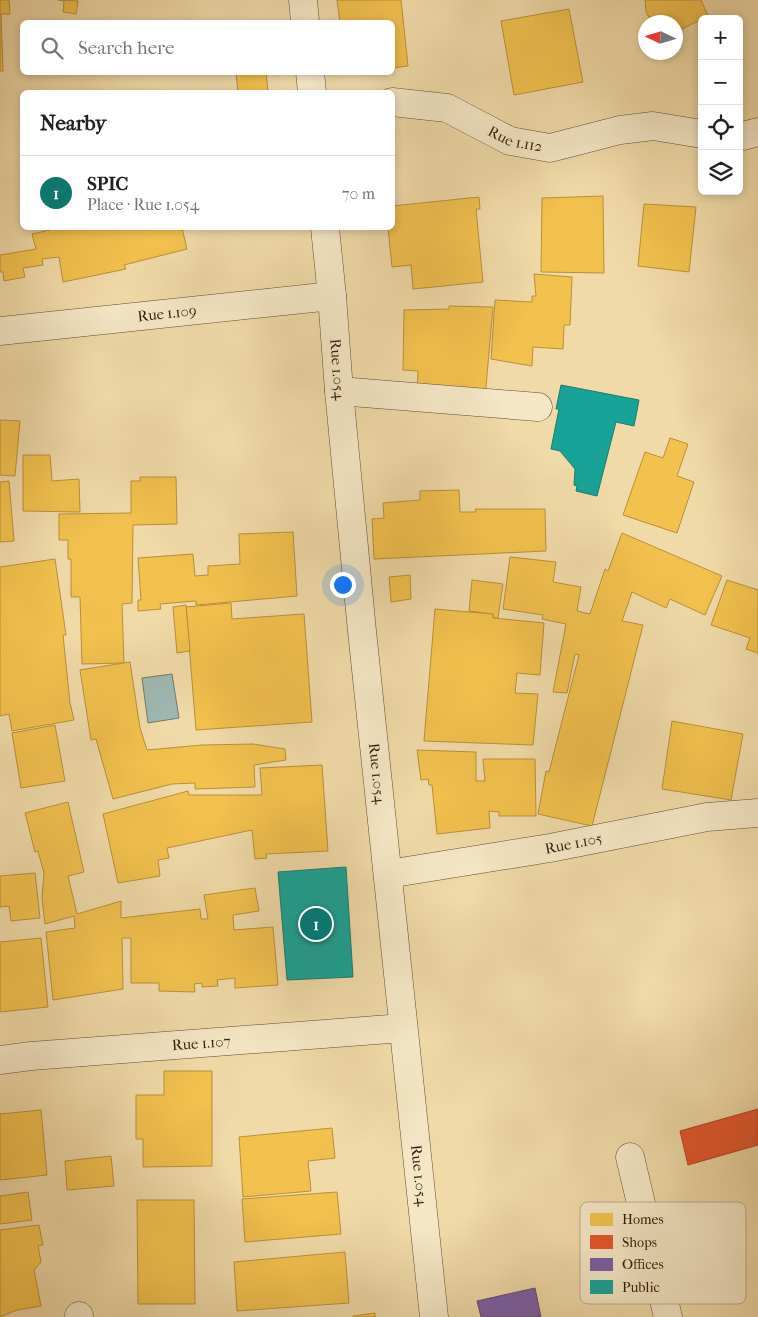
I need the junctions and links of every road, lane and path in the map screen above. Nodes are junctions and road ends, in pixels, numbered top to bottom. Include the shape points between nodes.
1 (303, 0) edge
2 (305, 20) edge
3 (310, 75) edge
4 (312, 90) edge
5 (395, 102) edge
6 (758, 132) edge
7 (698, 133) edge
8 (743, 136) edge
9 (325, 230) edge
10 (332, 296) junction
11 (0, 331) edge
12 (339, 391) junction
13 (538, 407) dead end
14 (758, 813) edge
15 (388, 874) junction
16 (403, 1028) junction
17 (0, 1060) edge
18 (630, 1157) dead end
19 (641, 1202) edge
20 (665, 1304) edge
21 (434, 1317) edge
22 (668, 1317) edge

1 - 2 street
3 - 4 street
5 - 7 street, Rue 1.112 via 447,108 510,141 550,148 620,130 653,126
6 - 8 street
9 - 10 street, Rue 1.054
10 - 11 street, Rue 1.109
10 - 12 street, Rue 1.054
12 - 13 street
12 - 15 street, Rue 1.054
14 - 15 street, Rue 1.105 via 707,817 550,848
15 - 16 street, Rue 1.054
16 - 17 street, Rue 1.107
16 - 21 street, Rue 1.054
18 - 19 street
20 - 22 street

